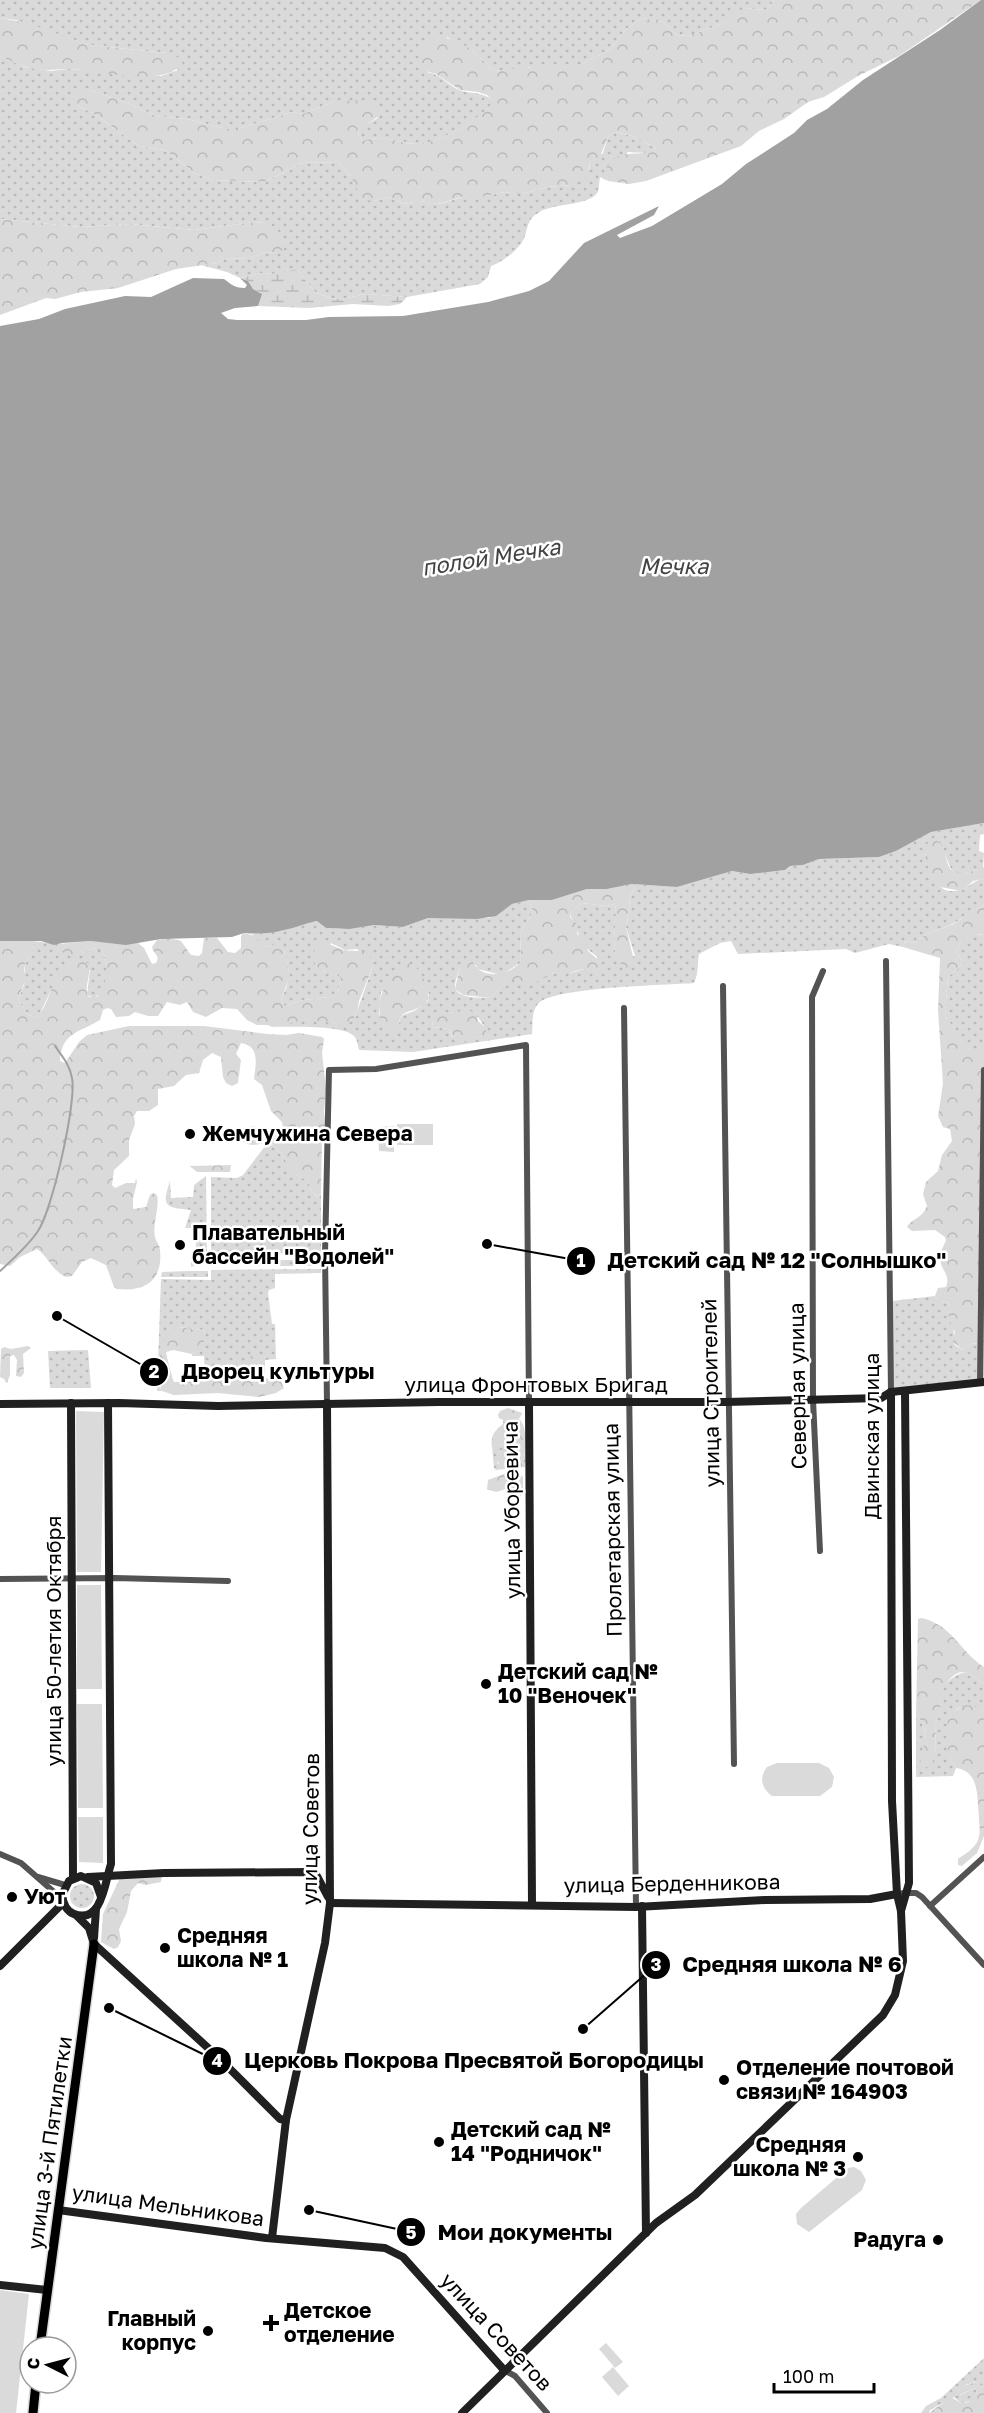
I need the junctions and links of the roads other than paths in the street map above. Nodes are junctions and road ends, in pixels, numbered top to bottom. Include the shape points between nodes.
1 (886, 961) dead end
2 (823, 971) dead end
3 (723, 986) dead end
4 (624, 1008) dead end
5 (526, 1045) joint
6 (984, 1070) edge
7 (982, 1382) edge
8 (891, 1392) junction
9 (904, 1392) junction
10 (813, 1400) junction
11 (629, 1402) junction
12 (727, 1402) junction
13 (71, 1403) junction
14 (108, 1403) junction
15 (327, 1403) junction
16 (529, 1403) junction
17 (0, 1404) edge
18 (820, 1551) dead end
19 (72, 1578) junction
20 (109, 1578) junction
21 (0, 1579) edge
22 (228, 1581) dead end
23 (734, 1764) dead end
24 (0, 1854) edge
25 (984, 1857) edge
26 (328, 1866) junction
27 (311, 1872) junction
28 (107, 1875) junction
29 (35, 1876) junction
30 (85, 1877) junction
31 (73, 1878) junction
32 (65, 1885) junction
33 (902, 1893) junction
34 (101, 1897) junction
35 (330, 1903) junction
36 (532, 1904) junction
37 (639, 1906) junction
38 (930, 1906) junction
39 (67, 1907) junction
40 (96, 1909) junction
41 (94, 1944) junction
42 (984, 1965) edge
43 (0, 1966) edge
44 (286, 2120) junction
45 (58, 2210) junction
46 (644, 2210) junction
47 (656, 2223) junction
48 (646, 2233) junction
49 (273, 2238) junction
50 (0, 2285) edge
51 (47, 2290) junction
52 (41, 2335) edge
53 (504, 2370) junction
54 (35, 2395) edge
55 (33, 2413) edge
56 (462, 2413) edge
57 (547, 2413) edge

1 - 8 street, Двинская улица
2 - 10 street, Северная улица via 812,997
3 - 12 street, улица Строителей
4 - 11 street, Пролетарская улица
5 - 15 street, улица Советов via 376,1069 328,1070
5 - 16 street, улица Уборевича
6 - 7 street
7 - 9 street, улица Фронтовых Бригад
8 - 9 street, улица Фронтовых Бригад
8 - 10 street, улица Фронтовых Бригад via 881,1398
8 - 33 street, Двинская улица via 892,1790
9 - 33 street, Двинская улица via 909,1883
10 - 12 street, улица Фронтовых Бригад
10 - 18 street, Северная улица
11 - 12 street, улица Фронтовых Бригад
11 - 16 street, улица Фронтовых Бригад
11 - 37 street, Пролетарская улица
12 - 23 street, улица Строителей
13 - 14 street, улица Фронтовых Бригад
13 - 17 street, улица Фронтовых Бригад
13 - 19 street, улица 50-летия Октября
14 - 15 street, улица Фронтовых Бригад
14 - 20 street
15 - 16 street, улица Фронтовых Бригад
15 - 26 street, улица Советов
16 - 36 street, улица Уборевича
19 - 20 street
19 - 21 street
19 - 31 street, улица 50-летия Октября
20 - 22 street
20 - 28 street via 111,1864
24 - 29 street via 21,1863
25 - 38 street
26 - 27 street
26 - 35 street, улица Советов
27 - 28 street
27 - 35 street via 317,1876
28 - 30 street
28 - 34 street
29 - 32 street
29 - 39 street
30 - 31 street
30 - 34 street via 96,1883
31 - 32 street
32 - 39 street
33 - 37 street, улица Берденникова via 870,1899
33 - 38 street via 916,1893
33 - 47 street, Двинская улица via 901,1973 895,1995 883,2015 695,2195
34 - 40 street
35 - 36 street, улица Берденникова
35 - 44 street, улица Советов via 325,1943
36 - 37 street, улица Берденникова
37 - 46 street, Пролетарская улица
38 - 42 street
39 - 40 street via 87,1915
39 - 41 street via 87,1924
39 - 43 street via 44,1922
40 - 41 street
41 - 44 street via 280,2119
41 - 45 main road, улица 3-й Пятилетки
44 - 49 street, улица Советов
45 - 49 street, улица Мельникова
45 - 51 main road, улица 3-й Пятилетки
46 - 47 street
46 - 48 street, Пролетарская улица
47 - 48 street, Двинская улица
48 - 53 street, Двинская улица
49 - 53 street, улица Советов via 385,2248 403,2257
50 - 51 street
51 - 52 main road, улица 3-й Пятилетки
53 - 56 street
53 - 57 street, улица Советов via 515,2376
54 - 55 main road

